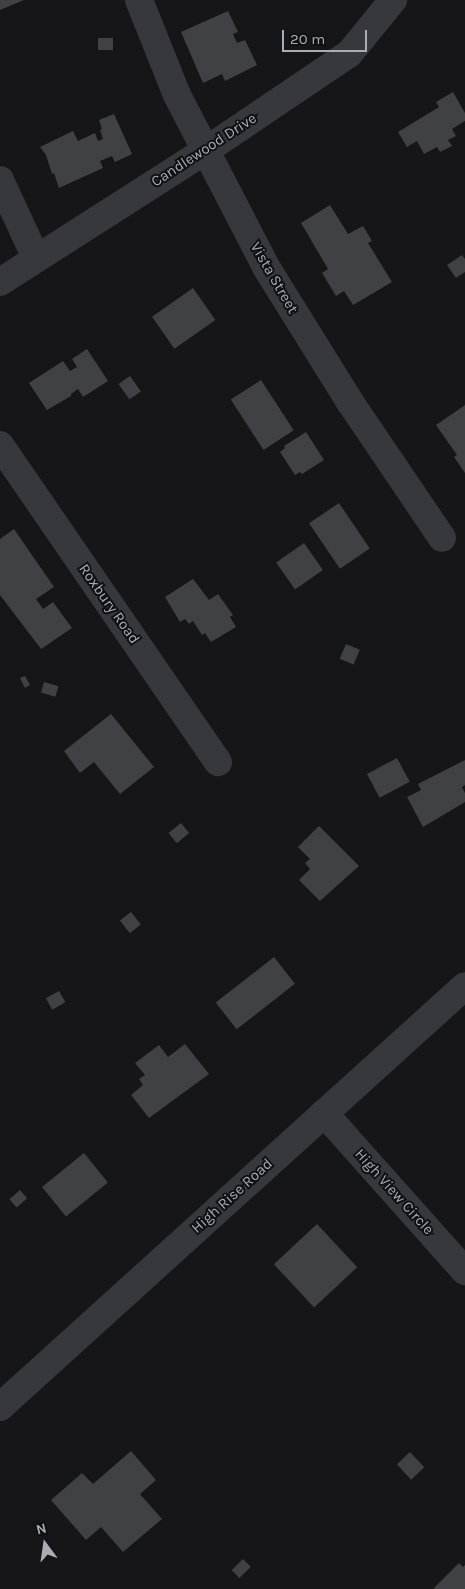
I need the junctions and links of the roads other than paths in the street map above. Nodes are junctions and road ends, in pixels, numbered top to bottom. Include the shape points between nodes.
1 (139, 0) edge
2 (393, 0) edge
3 (205, 151) junction
4 (0, 180) edge
5 (36, 258) junction
6 (0, 282) edge
7 (0, 445) edge
8 (442, 538) dead end
9 (218, 762) dead end
10 (465, 986) edge
11 (324, 1113) junction
12 (465, 1272) edge
13 (0, 1407) edge

1 - 3 street, Vista Street via 177,95
2 - 3 street, Candlewood Drive via 349,54
3 - 5 street, Candlewood Drive
3 - 8 street, Vista Street via 266,267 350,402
4 - 5 street
5 - 6 street, Candlewood Drive
7 - 9 street, Roxbury Road
10 - 11 street, High Rise Road
11 - 12 street, High View Circle
11 - 13 street, High Rise Road

